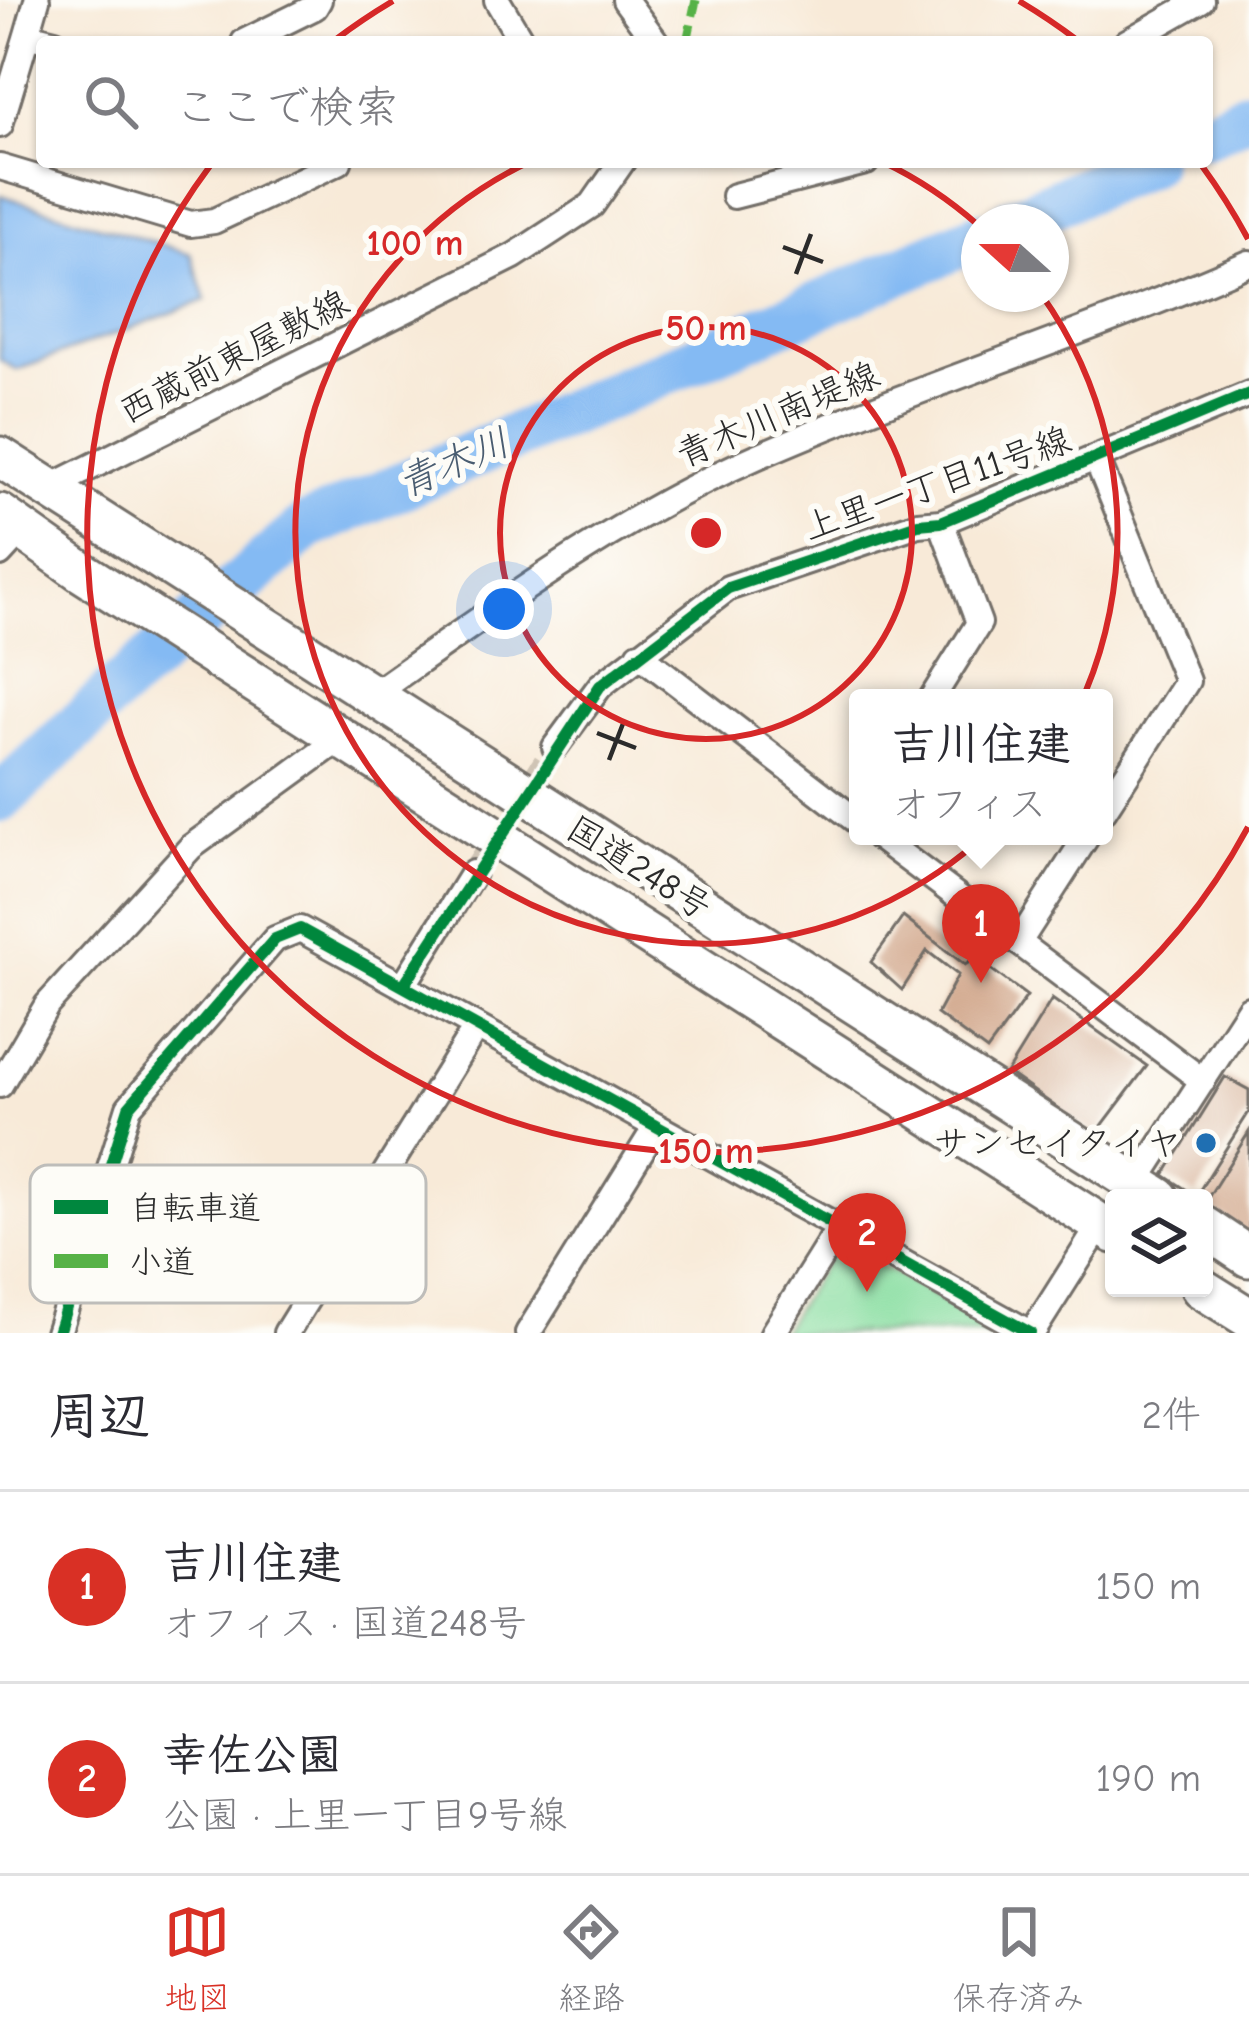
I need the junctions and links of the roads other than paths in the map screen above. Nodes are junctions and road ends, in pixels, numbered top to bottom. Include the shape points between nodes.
1 (37, 0) edge
2 (319, 0) edge
3 (497, 0) edge
4 (625, 0) edge
5 (1201, 0) edge
6 (27, 35) junction
7 (257, 36) edge
8 (518, 36) edge
9 (652, 36) edge
10 (1138, 36) edge
11 (36, 37) edge
12 (0, 125) edge
13 (0, 166) edge
14 (326, 168) edge
15 (618, 168) edge
16 (843, 168) edge
17 (734, 196) dead end
18 (1249, 263) edge
19 (1249, 394) edge
20 (0, 457) edge
21 (1097, 460) junction
22 (49, 488) junction
23 (941, 522) junction
24 (8, 532) edge
25 (638, 654) junction
26 (938, 689) edge
27 (369, 697) junction
28 (344, 736) junction
29 (555, 747) tunnel mouth
30 (1113, 796) edge
31 (849, 814) edge
32 (890, 845) edge
33 (1082, 845) edge
34 (473, 873) tunnel mouth
35 (1019, 942) junction
36 (403, 986) junction
37 (1249, 1009) edge
38 (476, 1027) junction
39 (1203, 1081) junction
40 (0, 1084) edge
41 (656, 1127) junction
42 (110, 1165) edge
43 (390, 1165) edge
44 (1146, 1189) edge
45 (1149, 1189) edge
46 (838, 1228) junction
47 (1105, 1228) edge
48 (1105, 1232) edge
49 (1213, 1233) edge
50 (1249, 1257) edge
51 (1213, 1295) edge
52 (67, 1303) edge
53 (305, 1303) edge
54 (1249, 1318) edge
55 (58, 1333) edge
56 (286, 1333) edge
57 (528, 1333) edge
58 (773, 1333) edge
59 (1031, 1333) edge

1 - 6 street
2 - 7 street
3 - 8 street
4 - 9 street
5 - 10 street
6 - 11 street
6 - 12 street
13 - 14 street via 191,224 214,221
15 - 22 street, 西蔵前東屋敷線 via 592,205 514,256
16 - 17 street
18 - 27 street, 青木川南堤線 via 756,457 544,575
19 - 21 street, 上里一丁目11号線
20 - 22 highway, 国道248号
21 - 23 street, 上里一丁目11号線
21 - 30 street via 1187,681
22 - 27 highway, 国道248号
23 - 25 street, 上里一丁目11号線 via 728,588
23 - 26 street via 979,623
24 - 28 highway, 国道248号
25 - 29 street, 上里一丁目11号線 via 600,686
25 - 31 street
27 - 44 highway, 国道248号
28 - 40 street via 191,847 47,1005
28 - 47 highway, 国道248号
32 - 35 street
33 - 35 street
34 - 36 street
35 - 39 street
36 - 38 street
36 - 42 street via 300,928 275,939 128,1107
37 - 39 street
38 - 41 street
38 - 43 street
39 - 45 street
41 - 46 street
41 - 57 street
46 - 58 street
46 - 59 street
48 - 59 street
49 - 50 highway
51 - 54 highway
52 - 55 street
53 - 56 street

